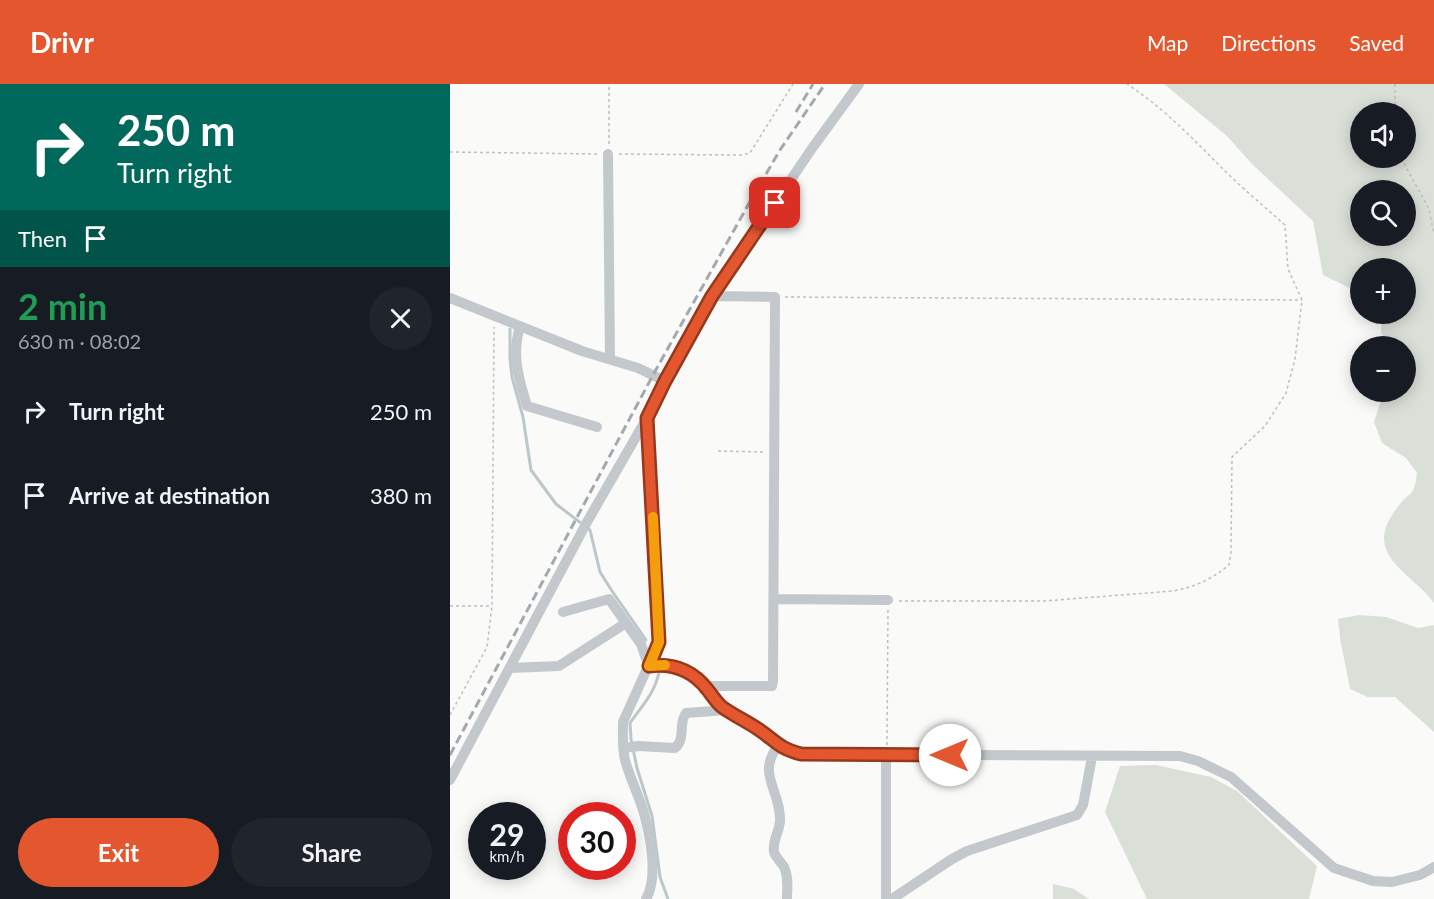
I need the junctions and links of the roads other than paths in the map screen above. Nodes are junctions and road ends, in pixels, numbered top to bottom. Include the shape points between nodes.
1 (859, 84) edge
2 (608, 154) road end
3 (712, 296) junction
4 (450, 298) edge
5 (520, 327) junction
6 (609, 359) junction
7 (665, 381) junction
8 (647, 418) junction
9 (597, 427) dead end
10 (774, 599) junction
11 (888, 600) road end
12 (563, 612) dead end
13 (627, 623) junction
14 (649, 666) junction
15 (510, 668) junction
16 (705, 686) junction
17 (726, 710) junction
18 (778, 746) junction
19 (629, 748) junction
20 (886, 755) junction
21 (1092, 757) junction
22 (450, 780) edge
23 (1434, 867) edge
24 (646, 899) edge
25 (787, 899) edge
26 (886, 899) edge
27 (892, 899) edge

1 - 3 street
2 - 6 street
3 - 7 street
3 - 10 street via 775,297
4 - 5 street
5 - 6 street
5 - 9 street via 515,344 527,406
6 - 7 street
7 - 8 street
8 - 14 street via 659,642
8 - 15 street
10 - 11 street
10 - 16 street via 772,686
12 - 13 street via 609,599
13 - 14 street
13 - 15 street via 560,666
14 - 16 street via 672,666 691,673
14 - 19 street via 623,722
15 - 22 street
16 - 17 street
17 - 18 street
17 - 19 street via 686,713 682,718 681,742 675,748
18 - 20 street via 801,754
18 - 25 street via 768,770 780,822 774,851 787,874
19 - 24 street via 625,759 645,817 651,855 651,888
20 - 21 street
20 - 26 street
21 - 23 street via 1180,756 1198,761 1231,777 1326,862 1356,876 1392,882
21 - 27 street via 1083,805 1077,815 967,851

